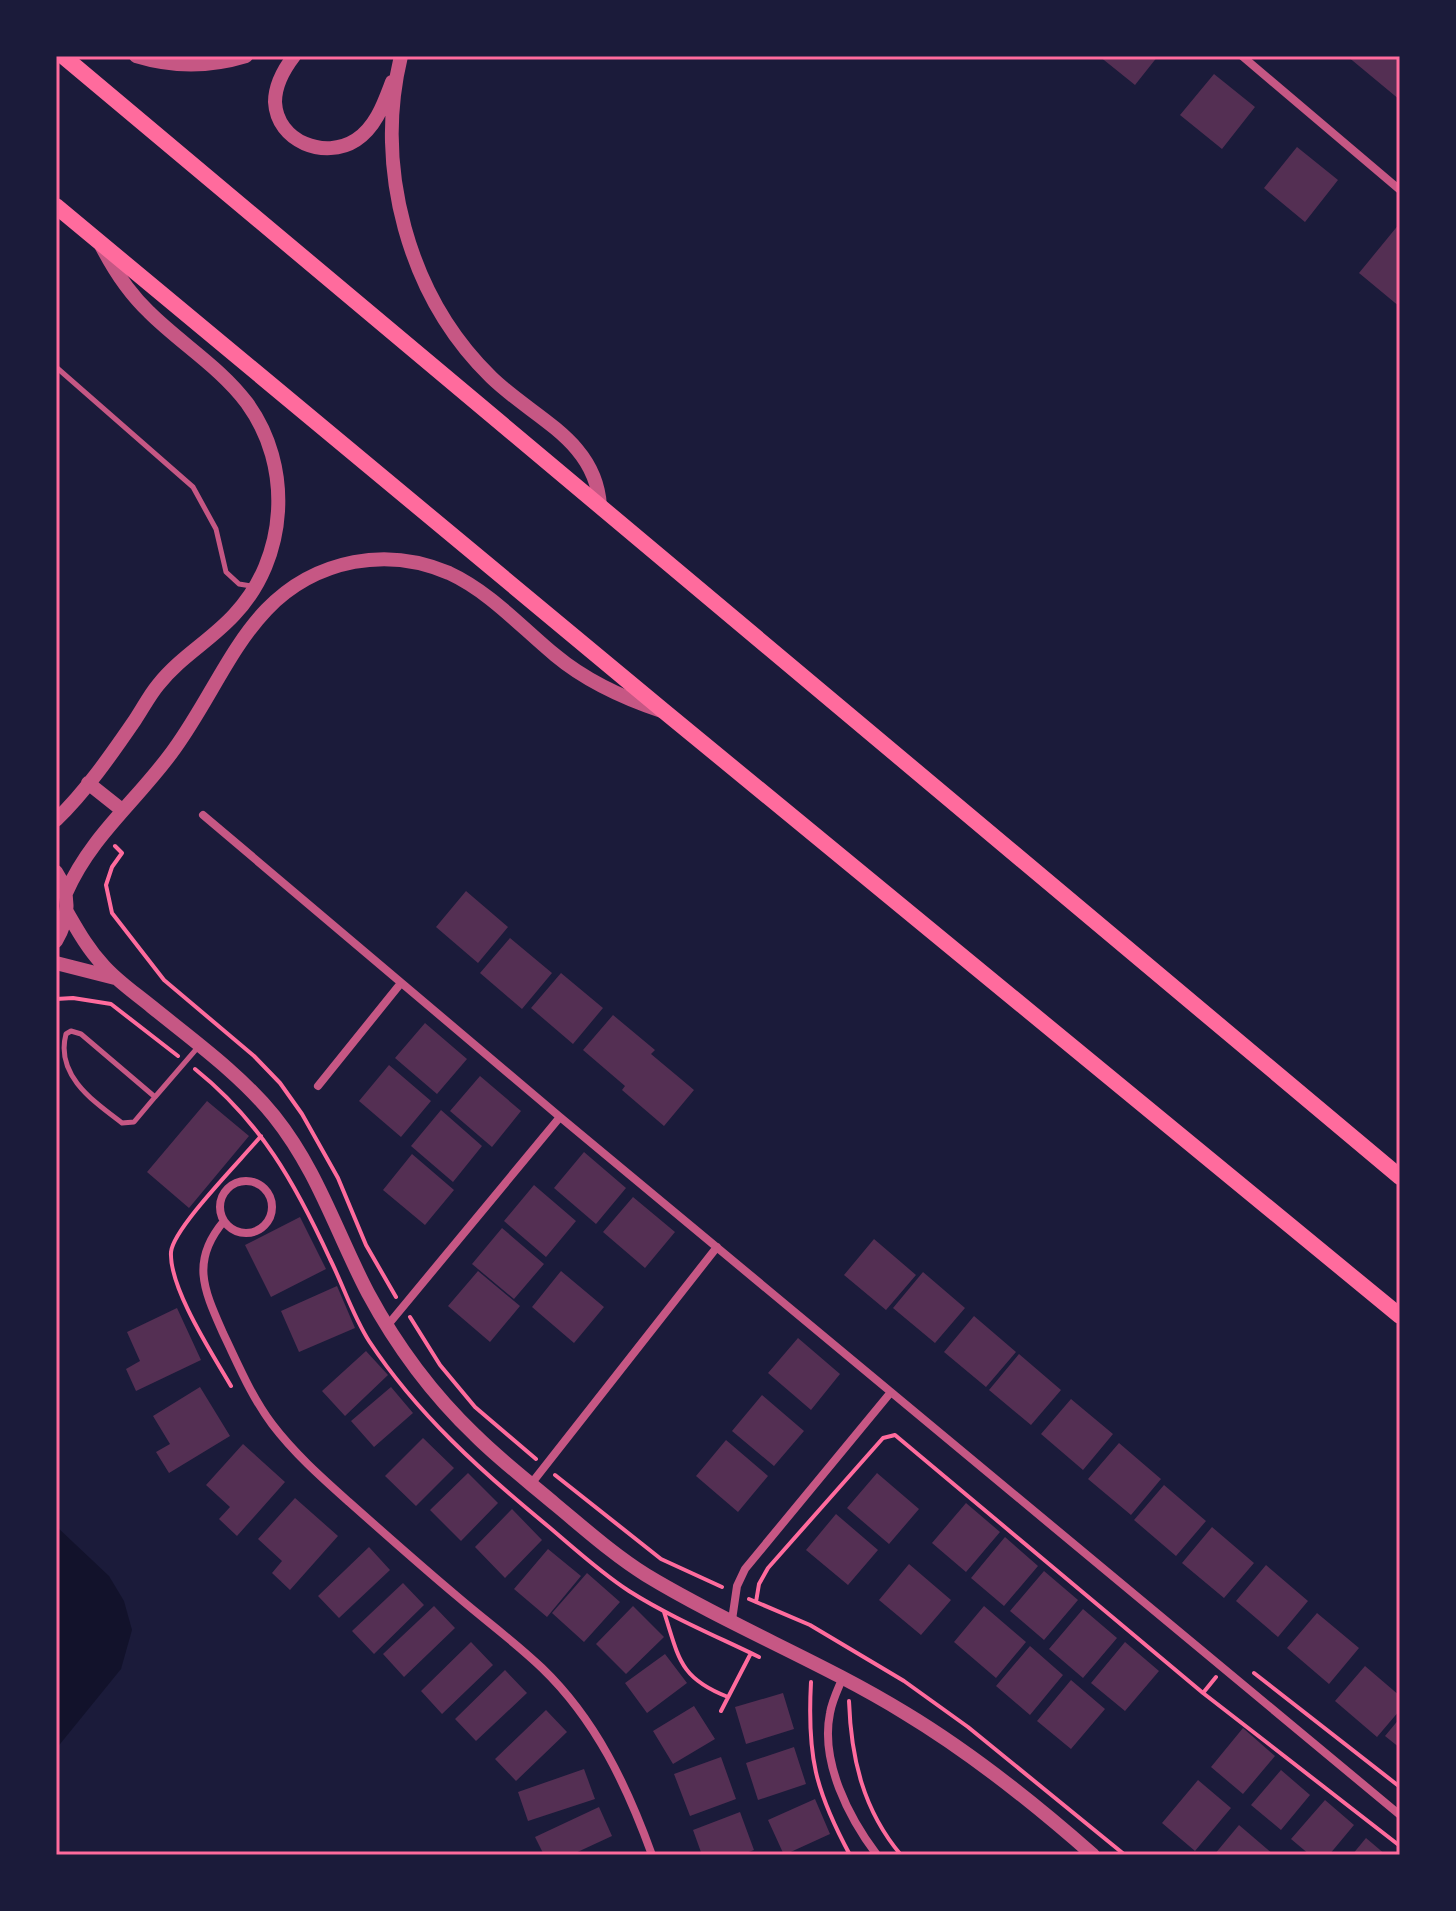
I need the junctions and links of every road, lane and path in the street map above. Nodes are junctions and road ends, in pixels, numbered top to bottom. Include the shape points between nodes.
1 (63, 56) edge
2 (136, 56) edge
3 (246, 56) edge
4 (294, 56) edge
5 (1242, 56) edge
6 (400, 62) edge
7 (1400, 190) edge
8 (56, 206) edge
9 (100, 243) junction
10 (56, 367) edge
11 (600, 506) junction
12 (256, 585) junction
13 (665, 712) junction
14 (88, 783) junction
15 (122, 810) junction
16 (203, 815) dead end
17 (56, 820) edge
18 (102, 833) junction
19 (56, 872) edge
20 (66, 893) junction
21 (67, 912) junction
22 (56, 941) edge
23 (56, 963) edge
24 (115, 978) junction
25 (401, 983) junction
26 (56, 999) edge
27 (200, 1046) junction
28 (185, 1062) junction
29 (318, 1086) dead end
30 (155, 1097) junction
31 (560, 1117) junction
32 (261, 1136) junction
33 (1400, 1177) edge
34 (224, 1221) junction
35 (717, 1247) junction
36 (402, 1307) junction
37 (1400, 1316) edge
38 (387, 1326) junction
39 (891, 1392) junction
40 (235, 1393) dead end
41 (546, 1467) junction
42 (531, 1484) junction
43 (736, 1594) junction
44 (756, 1602) junction
45 (664, 1610) junction
46 (732, 1620) junction
47 (751, 1653) junction
48 (763, 1659) dead end
49 (799, 1676) dead end
50 (843, 1677) junction
51 (1203, 1693) dead end
52 (836, 1694) junction
53 (728, 1697) junction
54 (862, 1709) dead end
55 (721, 1711) dead end
56 (1400, 1815) edge
57 (652, 1855) edge
58 (877, 1855) edge
59 (901, 1855) edge
60 (1093, 1855) edge
61 (1125, 1855) edge

1 - 11 main road
2 - 3 street via 204,64
4 - 6 street via 278,85 277,115 295,138 322,148 341,147 370,127
5 - 7 street
6 - 11 street via 392,129 398,199 424,284 450,331 489,375 586,459 596,475
8 - 9 main road
9 - 12 street via 135,298 235,389 264,433 276,475 278,519 271,554
9 - 13 main road
10 - 12 lane via 193,487 216,529 226,572 239,584
11 - 33 main road
12 - 14 street via 230,620 168,673
13 - 15 street via 618,695 575,670 461,579 413,562 363,560 312,575 263,611 174,750
13 - 37 main road
14 - 15 street
14 - 17 street
15 - 18 street
16 - 25 street
18 - 20 street
18 - 36 path via 122,853 106,885 112,913 164,980 280,1083 338,1178 366,1245
19 - 20 street
20 - 21 street
21 - 22 street
21 - 24 street
23 - 24 street
24 - 27 street
25 - 29 street
25 - 31 street
26 - 28 path via 111,1004
27 - 28 lane
27 - 38 street via 245,1084 297,1147
28 - 30 lane
28 - 32 path via 225,1094
30 - 30 lane via 76,1031 66,1034 70,1074 122,1123 134,1122
31 - 35 street
31 - 36 street
32 - 40 path via 171,1250 189,1311
32 - 45 path via 307,1209 367,1339 407,1393 482,1472 610,1578
34 - 34 street via 246,1233 261,1227 271,1213 264,1189 250,1181 227,1189 220,1205
34 - 57 street via 206,1249 203,1283 245,1380 271,1423 323,1479 542,1668 574,1703 622,1780
35 - 39 street
35 - 41 street
36 - 38 street
36 - 41 path via 475,1407
38 - 42 street via 442,1401
39 - 43 street via 745,1569
39 - 56 street
41 - 42 street
41 - 43 path via 661,1559
42 - 46 street via 643,1573
43 - 44 path
43 - 46 street
44 - 51 path via 768,1568 883,1438 895,1435
44 - 61 path via 810,1625 904,1681
45 - 47 path
45 - 53 path via 685,1671 706,1689
46 - 50 street
47 - 48 path
47 - 53 path
49 - 52 path
50 - 52 street
50 - 60 street via 973,1758
52 - 58 street via 828,1733 835,1776
53 - 55 path
54 - 59 path via 849,1701 859,1780 875,1818

